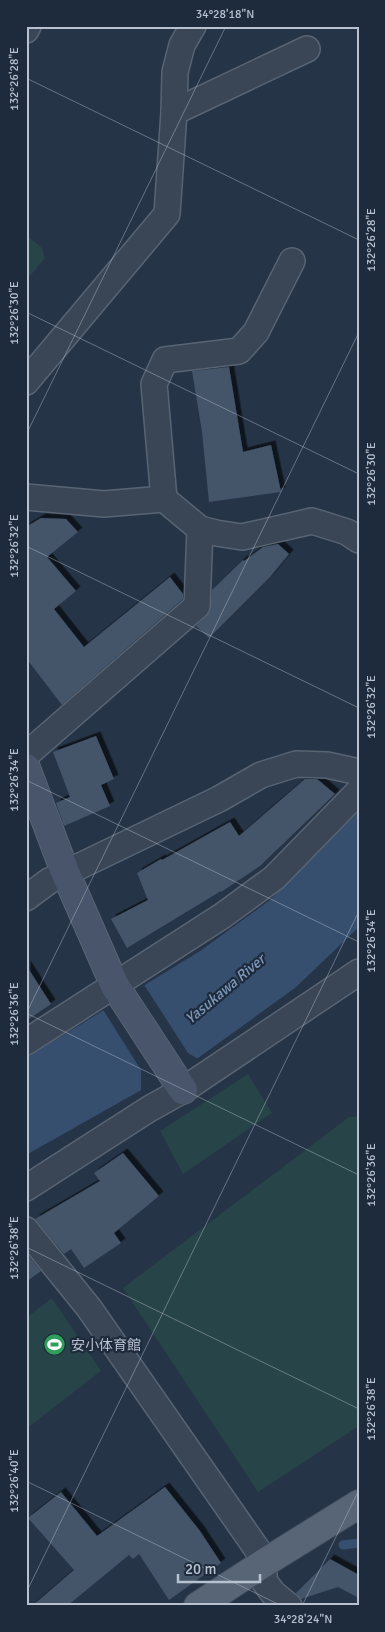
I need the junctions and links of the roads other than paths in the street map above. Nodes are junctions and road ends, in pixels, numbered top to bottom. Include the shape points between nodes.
1 (28, 26) edge
2 (193, 26) edge
3 (26, 30) edge
4 (307, 49) dead end
5 (174, 112) junction
6 (292, 261) dead end
7 (26, 382) edge
8 (26, 497) edge
9 (164, 499) junction
10 (200, 529) junction
11 (355, 530) edge
12 (26, 755) edge
13 (26, 768) edge
14 (359, 772) edge
15 (359, 791) edge
16 (66, 872) junction
17 (26, 898) edge
18 (359, 972) edge
19 (115, 986) junction
20 (26, 1042) edge
21 (177, 1081) junction
22 (26, 1188) edge
23 (26, 1230) edge
24 (359, 1504) edge
25 (264, 1563) junction
26 (198, 1606) edge
27 (289, 1606) edge

1 - 3 street
2 - 5 street via 182,45 175,72
4 - 5 street
5 - 7 street via 167,214
6 - 9 street via 256,332 239,351 165,360 154,384
8 - 9 street via 104,504
9 - 10 street
10 - 11 street via 242,537 312,521
10 - 12 street via 197,606
13 - 16 street
14 - 16 street via 327,765 296,764 261,774 219,799
15 - 19 street via 274,878
16 - 17 street via 49,880
16 - 19 street
18 - 21 street
19 - 20 street
19 - 21 street
21 - 22 street via 148,1109
23 - 25 street via 89,1308
24 - 25 main road
25 - 26 main road
25 - 27 street via 264,1581

